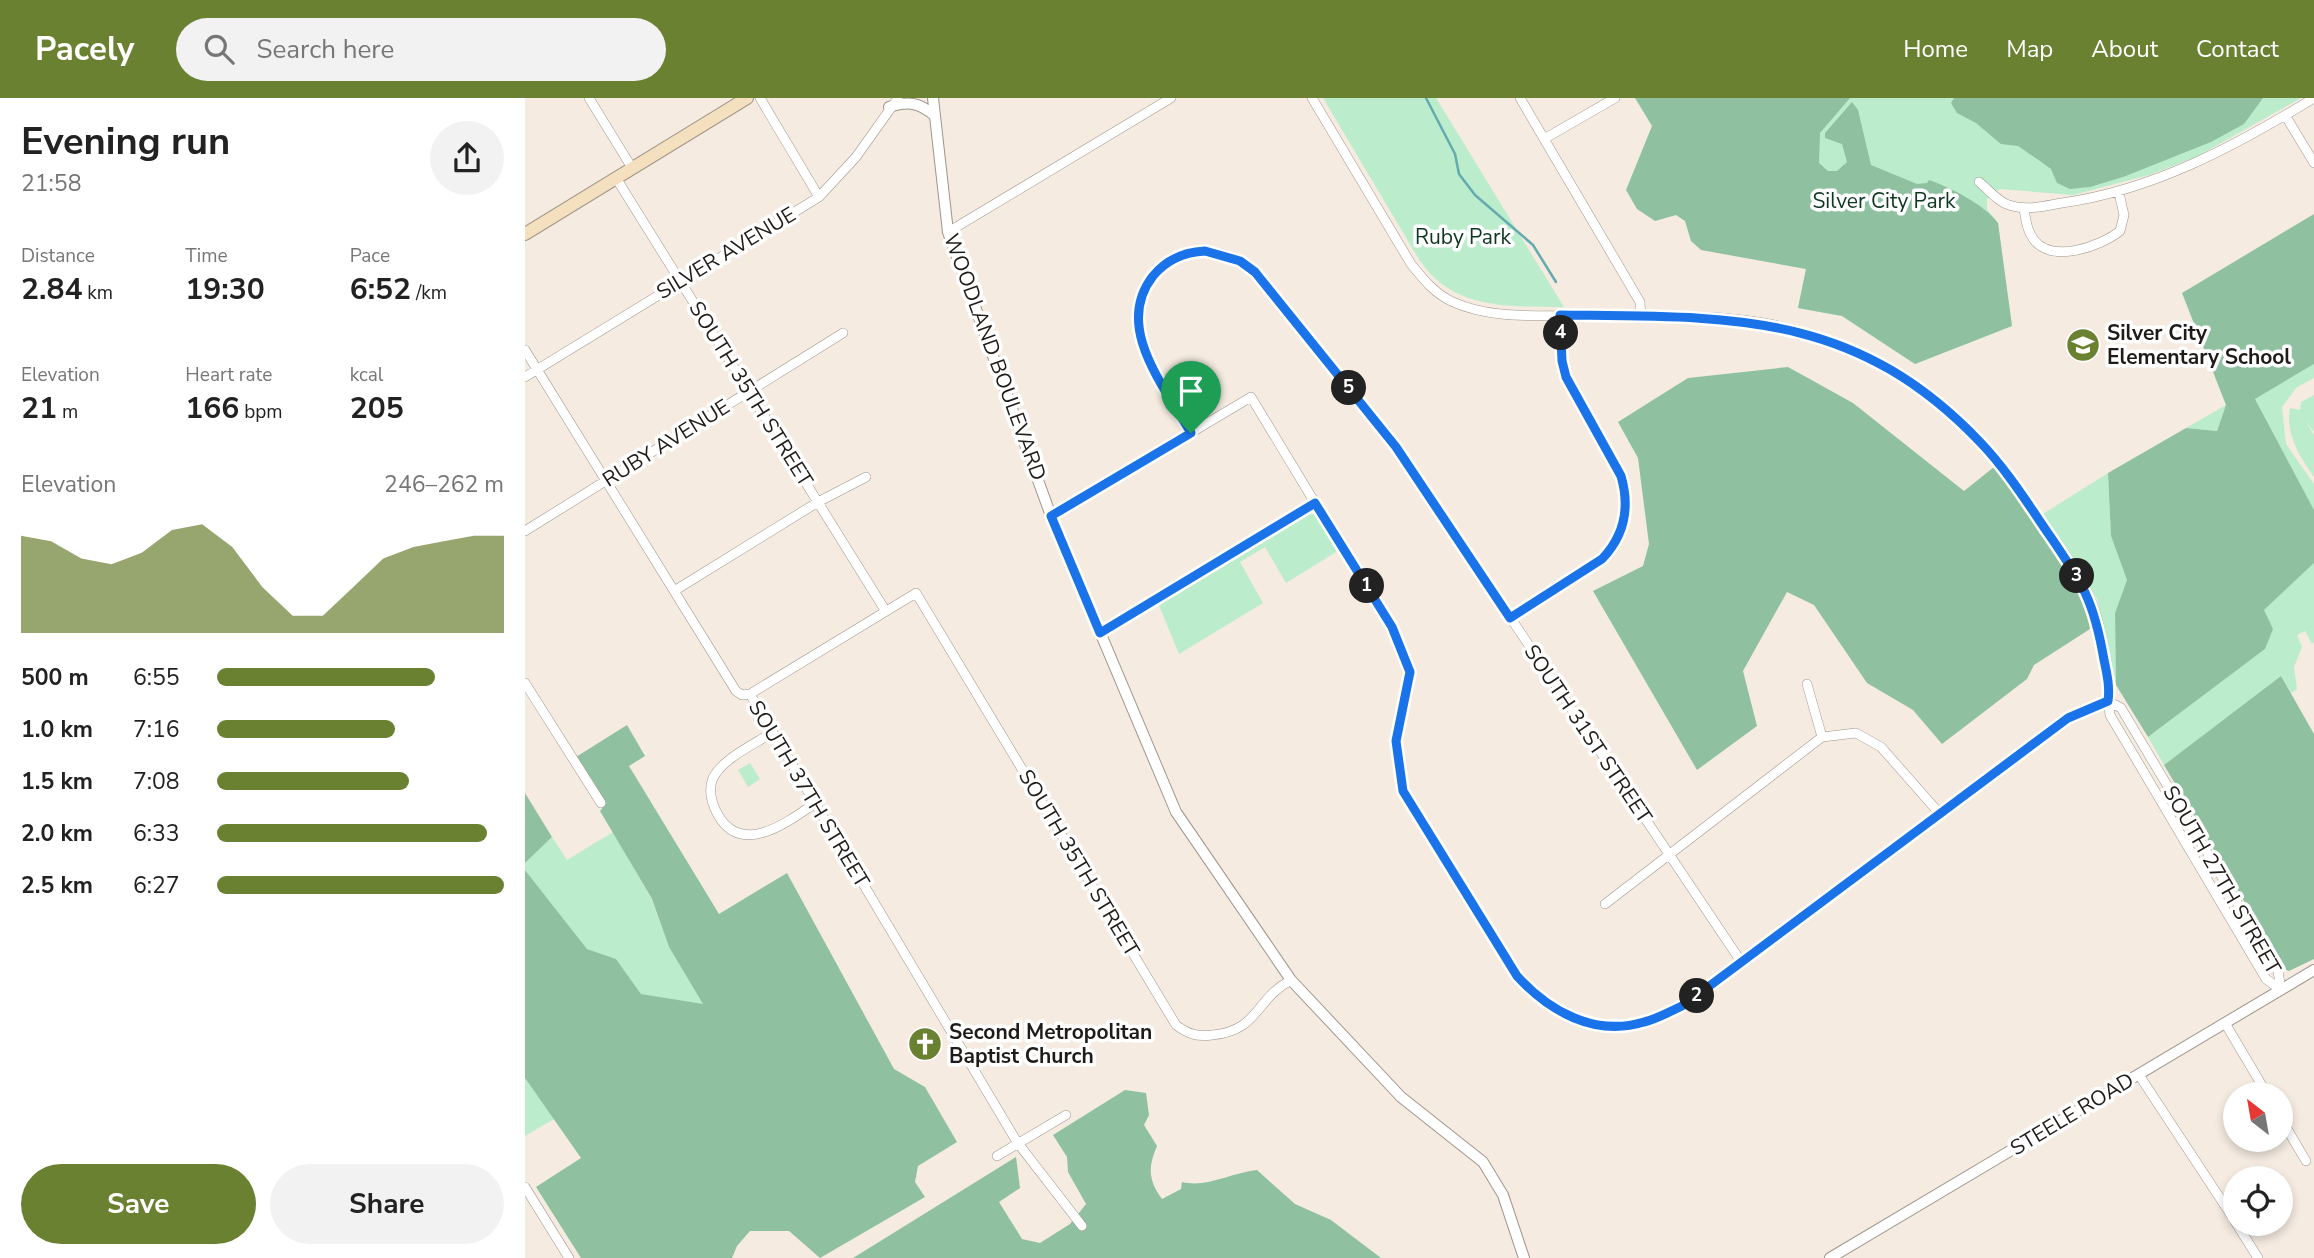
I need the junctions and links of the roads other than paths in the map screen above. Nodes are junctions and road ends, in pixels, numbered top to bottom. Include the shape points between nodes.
1 (589, 98) edge
2 (760, 98) edge
3 (898, 98) edge
4 (936, 98) edge
5 (1171, 98) edge
6 (1312, 98) edge
7 (1520, 98) edge
8 (1615, 98) edge
9 (2314, 98) edge
10 (739, 100) edge
11 (889, 107) junction
12 (935, 116) junction
13 (2285, 116) junction
14 (1544, 139) junction
15 (2314, 163) edge
16 (632, 168) junction
17 (617, 178) junction
18 (1979, 182) dead end
19 (2119, 192) junction
20 (819, 197) junction
21 (2024, 209) junction
22 (526, 231) edge
23 (948, 232) junction
24 (681, 280) junction
25 (1560, 315) junction
26 (1641, 317) junction
27 (843, 332) dead end
28 (525, 350) edge
29 (537, 369) junction
30 (525, 377) edge
31 (750, 391) junction
32 (1191, 433) junction
33 (866, 477) dead end
34 (606, 481) junction
35 (818, 502) junction
36 (1315, 503) junction
37 (1051, 516) junction
38 (525, 531) edge
39 (674, 591) junction
40 (885, 610) junction
41 (1510, 618) junction
42 (1100, 633) junction
43 (525, 683) edge
44 (1807, 684) dead end
45 (750, 694) junction
46 (2108, 701) junction
47 (773, 732) junction
48 (1822, 737) junction
49 (601, 803) dead end
50 (815, 803) junction
51 (1940, 814) junction
52 (1669, 855) junction
53 (1605, 904) dead end
54 (1742, 963) junction
55 (2314, 970) edge
56 (1291, 980) junction
57 (2281, 990) junction
58 (2225, 1023) junction
59 (2139, 1075) junction
60 (2260, 1082) edge
61 (1066, 1115) dead end
62 (2293, 1139) edge
63 (1017, 1142) junction
64 (997, 1156) dead end
65 (2306, 1161) dead end
66 (525, 1187) edge
67 (2223, 1202) edge
68 (1082, 1226) dead end
69 (2245, 1236) edge
70 (569, 1258) edge
71 (1524, 1258) edge
72 (1830, 1258) edge
73 (2258, 1258) edge

1 - 16 street
2 - 20 street
3 - 11 street, SILVER AVENUE
4 - 12 street, WOODLAND BOULEVARD
5 - 23 street
6 - 25 street, SOUTH 27TH STREET via 1411,264 1431,286 1470,309 1504,315
7 - 14 street
8 - 14 street
9 - 13 street
10 - 16 main road
11 - 12 street via 909,102
11 - 20 street, SILVER AVENUE via 856,157
12 - 23 street, WOODLAND BOULEVARD
13 - 15 street
13 - 19 street via 2202,159
14 - 26 street via 1640,302
16 - 17 main road
17 - 22 main road
17 - 24 street, SOUTH 35TH STREET
18 - 21 street via 2005,205
19 - 21 street
19 - 21 street via 2124,215 2120,231 2108,240 2073,251 2040,246 2028,229
20 - 24 street, SILVER AVENUE
23 - 37 street, WOODLAND BOULEVARD
24 - 29 street, SILVER AVENUE
24 - 31 street, SOUTH 35TH STREET
25 - 26 street, SOUTH 27TH STREET
25 - 41 street via 1566,377 1612,458 1625,491 1624,518 1612,548 1588,570
26 - 46 street, SOUTH 27TH STREET via 1730,320 1805,333 1867,356 1926,392 1983,444 2083,584 2099,628
27 - 31 street, RUBY AVENUE
28 - 29 street, SOUTH 37TH STREET
29 - 30 street, SILVER AVENUE
29 - 34 street, SOUTH 37TH STREET
31 - 34 street, RUBY AVENUE
31 - 35 street, SOUTH 35TH STREET
32 - 36 street via 1251,397
32 - 37 street
32 - 41 street, SOUTH 31ST STREET via 1146,353 1137,311 1144,288 1170,260 1189,252 1222,253 1255,272 1396,447
33 - 35 street
34 - 38 street, RUBY AVENUE
34 - 39 street, SOUTH 37TH STREET
35 - 39 street
35 - 40 street, SOUTH 35TH STREET
36 - 42 street
36 - 54 street via 1392,627 1410,672 1396,741 1403,791 1517,976 1538,999 1566,1017 1599,1025 1642,1023 1684,1005
37 - 42 street, WOODLAND BOULEVARD
39 - 45 street, SOUTH 37TH STREET via 736,691
40 - 45 street
40 - 56 street, SOUTH 35TH STREET via 916,593 1176,1025 1188,1034 1205,1036 1238,1030
41 - 52 street, SOUTH 31ST STREET
42 - 56 street, WOODLAND BOULEVARD via 1184,828
43 - 49 street
44 - 48 street
45 - 47 street, SOUTH 37TH STREET
46 - 51 street via 2068,718
46 - 57 street, SOUTH 27TH STREET via 2110,715 2266,979
46 - 57 street, SOUTH 27TH STREET via 2121,708 2155,764 2278,971
47 - 50 street, SOUTH 37TH STREET
47 - 50 street via 727,762 713,779 712,804 717,813 731,830 758,835 778,828
48 - 51 street via 1856,733 1881,747
48 - 52 street
50 - 63 street, SOUTH 37TH STREET
51 - 54 street
52 - 53 street
52 - 54 street, SOUTH 31ST STREET
55 - 57 street, STEELE ROAD
56 - 71 street, WOODLAND BOULEVARD via 1401,1097 1483,1162 1497,1184
57 - 58 street, STEELE ROAD
58 - 59 street, STEELE ROAD
58 - 60 street
59 - 67 street
59 - 72 street, STEELE ROAD
61 - 63 street
62 - 65 street
63 - 64 street
63 - 68 street, SOUTH 37TH STREET
66 - 70 street
69 - 73 street

